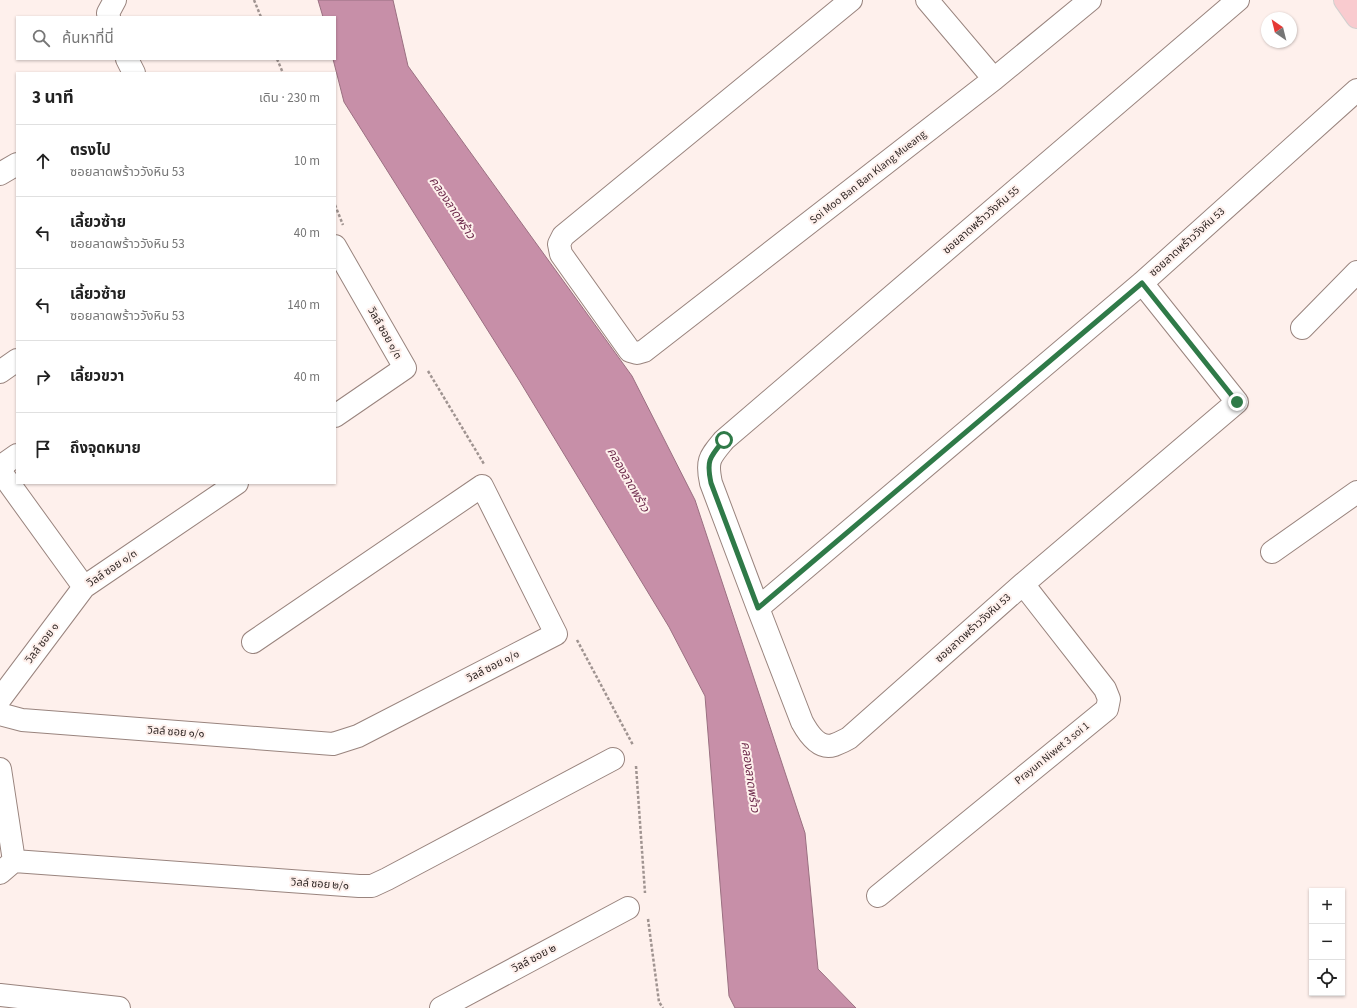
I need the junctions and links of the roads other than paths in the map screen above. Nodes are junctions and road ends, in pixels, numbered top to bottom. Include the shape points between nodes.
1 (115, 0) edge
2 (851, 0) edge
3 (927, 0) edge
4 (1090, 0) edge
5 (1238, 0) edge
6 (1345, 0) edge
7 (109, 16) edge
8 (1357, 17) edge
9 (128, 60) edge
10 (134, 72) edge
11 (994, 79) junction
12 (1357, 90) edge
13 (16, 165) edge
14 (0, 174) edge
15 (336, 248) edge
16 (1357, 272) edge
17 (1142, 283) junction
18 (1302, 328) dead end
19 (16, 361) edge
20 (0, 372) edge
21 (336, 415) edge
22 (724, 440) joint
23 (16, 456) edge
24 (236, 484) edge
25 (1357, 492) edge
26 (1272, 552) dead end
27 (1022, 584) junction
28 (84, 587) junction
29 (758, 608) junction
30 (253, 642) dead end
31 (0, 699) edge
32 (0, 714) edge
33 (613, 759) dead end
34 (0, 769) edge
35 (7, 867) edge
36 (878, 896) dead end
37 (628, 908) dead end
38 (0, 995) edge
39 (119, 1008) edge
40 (441, 1008) edge

1 - 7 street
2 - 11 street, Soi Moo Ban Ban Klang Mueang via 563,236 559,244 561,254 637,351
3 - 11 street
4 - 11 street, Soi Moo Ban Ban Klang Mueang
5 - 22 street, ซอยลาดพร้าววังหิน 55
6 - 8 main road
9 - 10 street
12 - 17 street, ซอยลาดพร้าววังหิน 53
13 - 14 street
15 - 21 street, วิลล์ ซอย ๑/๓ via 405,368
16 - 18 street
17 - 27 street, ซอยลาดพร้าววังหิน 53 via 1237,402
17 - 29 street, ซอยลาดพร้าววังหิน 53
19 - 20 street
22 - 29 street, ซอยลาดพร้าววังหิน 53 via 710,456 708,469
23 - 28 street, วิลล์ ซอย ๑/๓ via 2,468 3,475
24 - 28 street, วิลล์ ซอย ๑/๓
25 - 26 street
27 - 29 street, ซอยลาดพร้าววังหิน 53 via 849,738 833,746 824,746 808,734
27 - 36 street, Prayun Niwet 3 soi 1 via 1106,689 1110,700 1107,709
28 - 31 street, วิลล์ ซอย ๑
30 - 32 street, วิลล์ ซอย ๑/๑ via 482,486 556,634 358,736 333,744 22,720
33 - 35 street, วิลล์ ซอย ๒/๑ via 372,886
34 - 35 street
37 - 40 street, วิลล์ ซอย ๒
38 - 39 street

